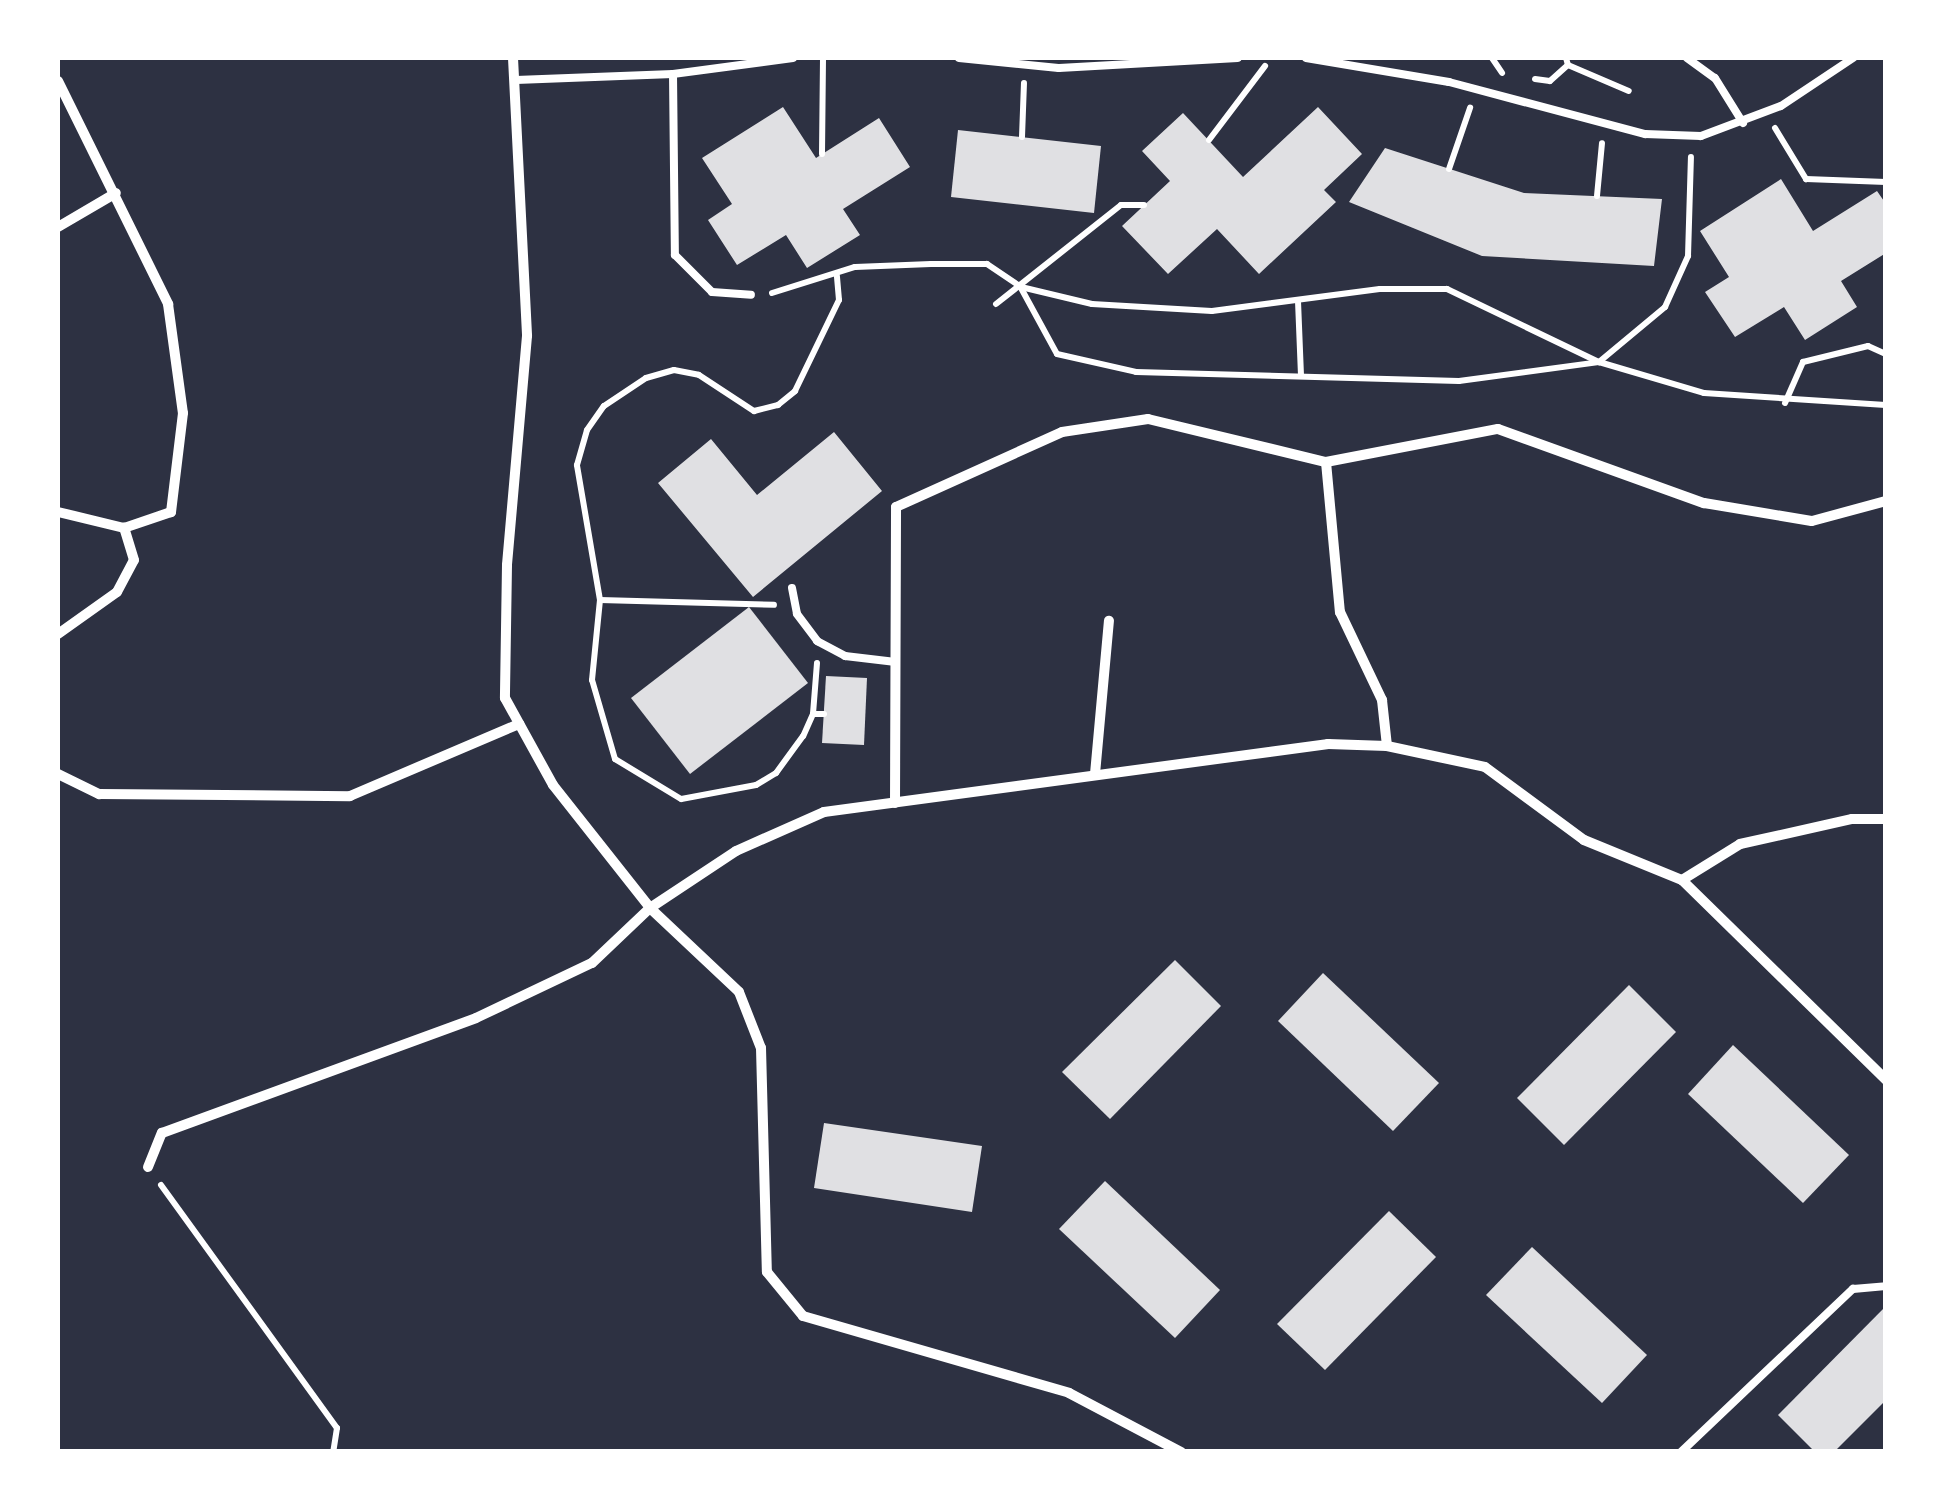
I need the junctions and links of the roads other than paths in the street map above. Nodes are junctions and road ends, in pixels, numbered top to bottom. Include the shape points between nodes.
1 (514, 58) edge
2 (793, 58) edge
3 (959, 58) edge
4 (1238, 58) edge
5 (1306, 58) edge
6 (1688, 58) edge
7 (1853, 58) edge
8 (673, 74) junction
9 (516, 80) junction
10 (58, 81) edge
11 (1743, 123) junction
12 (116, 193) junction
13 (58, 227) edge
14 (751, 296) dead end
15 (1326, 462) junction
16 (1886, 501) edge
17 (58, 512) edge
18 (124, 528) junction
19 (792, 588) dead end
20 (1109, 622) dead end
21 (58, 634) edge
22 (896, 662) junction
23 (520, 724) junction
24 (1387, 746) junction
25 (58, 774) edge
26 (1095, 774) junction
27 (895, 804) junction
28 (1886, 819) edge
29 (1682, 880) junction
30 (650, 908) junction
31 (1886, 1080) edge
32 (148, 1167) road end
33 (1886, 1286) edge
34 (1181, 1452) edge
35 (1681, 1452) edge

1 - 9 street
2 - 8 lane
3 - 4 lane via 1059,68
5 - 11 lane via 1449,82 1645,134 1691,136
6 - 11 lane via 1715,78
7 - 11 lane
8 - 9 lane
8 - 14 lane via 675,255 712,292
9 - 23 street via 527,336 507,565 505,698
10 - 12 street
12 - 13 street
12 - 18 street via 168,304 183,413 171,512
15 - 16 street via 1498,429 1704,502 1812,520
15 - 22 street via 1148,419 1062,432 896,507
15 - 24 street via 1340,612 1382,700
17 - 18 street
18 - 21 street via 134,560 117,592
19 - 22 lane via 817,641 845,656
20 - 26 street
22 - 27 street
23 - 25 street via 350,796 99,794
23 - 30 street via 553,785
24 - 26 street via 1328,744
24 - 29 street via 1485,768 1584,840
26 - 27 street
27 - 30 street via 824,812 736,851
28 - 29 street via 1852,819 1740,844
29 - 31 street
30 - 32 street via 592,963 476,1018 162,1132
30 - 34 street via 739,992 756,1034 766,1272 803,1316 1069,1393
33 - 35 lane via 1852,1289

